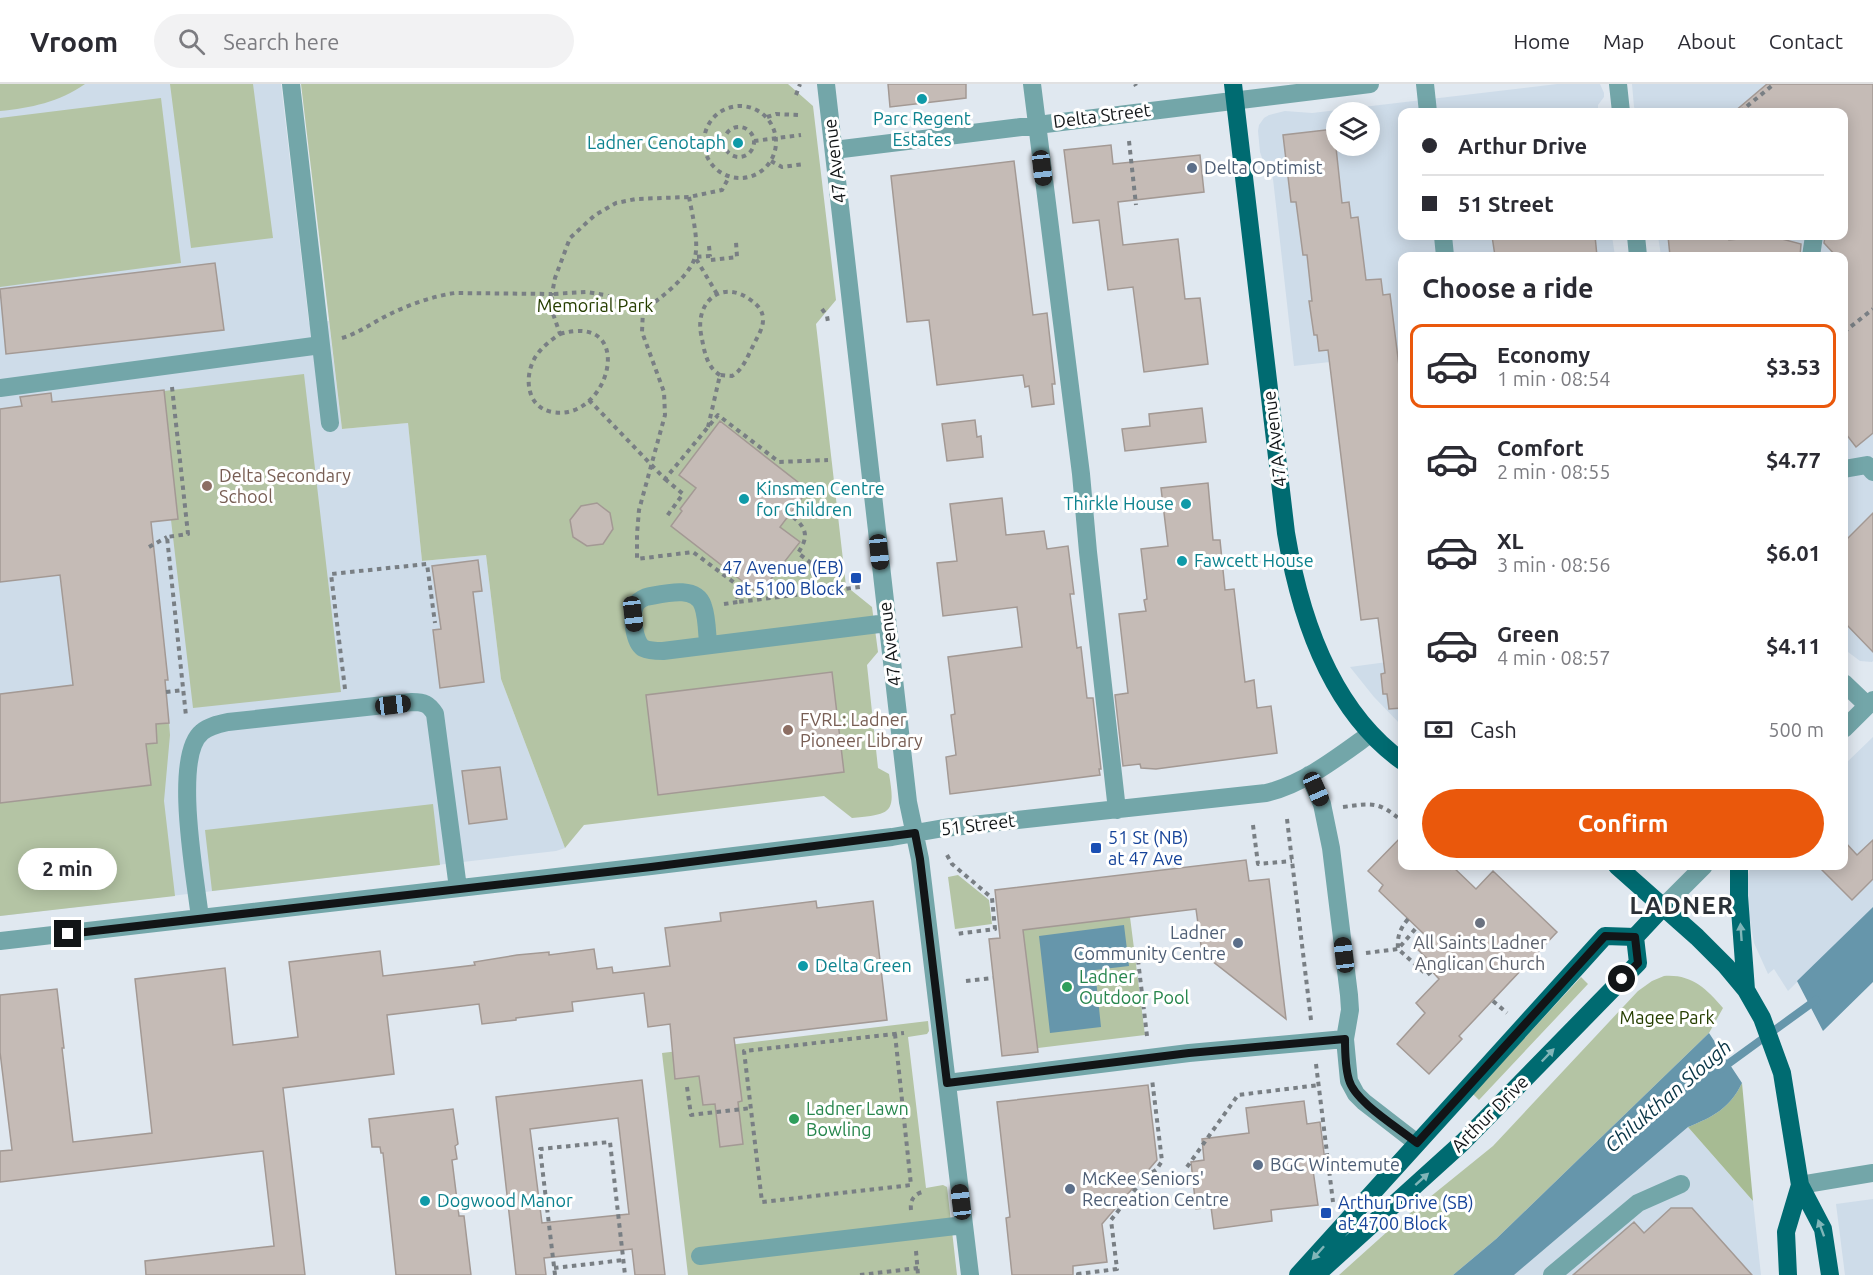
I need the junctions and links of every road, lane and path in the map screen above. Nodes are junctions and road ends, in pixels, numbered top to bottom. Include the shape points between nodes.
1 (291, 84) edge
2 (800, 84) edge
3 (826, 84) edge
4 (1032, 84) edge
5 (1370, 84) edge
6 (1425, 84) edge
7 (1618, 84) edge
8 (1774, 84) edge
9 (1234, 92) edge
10 (796, 96) dead end
11 (1428, 108) edge
12 (1621, 108) edge
13 (1745, 108) edge
14 (798, 115) dead end
15 (766, 117) junction
16 (1037, 124) junction
17 (801, 135) dead end
18 (776, 138) junction
19 (754, 141) junction
20 (1129, 141) dead end
21 (834, 150) junction
22 (771, 160) junction
23 (804, 164) dead end
24 (729, 177) junction
25 (689, 196) junction
26 (1136, 205) dead end
27 (736, 242) dead end
28 (709, 246) dead end
29 (710, 256) junction
30 (695, 257) junction
31 (552, 294) junction
32 (717, 294) junction
33 (822, 309) dead end
34 (1873, 309) edge
35 (643, 310) junction
36 (828, 322) dead end
37 (1848, 329) edge
38 (560, 334) junction
39 (321, 345) junction
40 (170, 366) junction
41 (720, 375) junction
42 (0, 388) edge
43 (589, 400) junction
44 (330, 423) dead end
45 (708, 428) junction
46 (828, 460) dead end
47 (651, 465) junction
48 (1848, 468) edge
49 (1873, 472) edge
50 (664, 479) junction
51 (667, 516) dead end
52 (793, 517) dead end
53 (167, 537) junction
54 (149, 547) dead end
55 (839, 560) dead end
56 (811, 563) junction
57 (859, 579) dead end
58 (815, 593) junction
59 (738, 602) junction
60 (718, 605) dead end
61 (435, 623) dead end
62 (888, 623) junction
63 (708, 644) junction
64 (1848, 686) edge
65 (183, 690) junction
66 (166, 692) dead end
67 (345, 693) dead end
68 (1870, 702) edge
69 (193, 712) dead end
70 (186, 717) junction
71 (181, 724) dead end
72 (1848, 725) edge
73 (1370, 735) junction
74 (1398, 758) edge
75 (1309, 775) junction
76 (1341, 807) dead end
77 (1117, 810) junction
78 (1398, 818) edge
79 (1287, 819) dead end
80 (1253, 825) dead end
81 (915, 833) junction
82 (947, 855) dead end
83 (1292, 861) junction
84 (1621, 870) edge
85 (1700, 870) edge
86 (1739, 870) edge
87 (458, 888) junction
88 (1663, 907) junction
89 (200, 918) junction
90 (1408, 919) dead end
91 (1417, 927) dead end
92 (956, 934) dead end
93 (1635, 937) junction
94 (0, 941) edge
95 (1398, 949) junction
96 (1344, 955) junction
97 (1138, 960) dead end
98 (1432, 971) dead end
99 (993, 978) dead end
100 (966, 981) dead end
101 (1746, 990) junction
102 (1493, 1001) dead end
103 (1512, 1018) dead end
104 (903, 1033) dead end
105 (894, 1034) junction
106 (1345, 1039) junction
107 (1314, 1042) junction
108 (1148, 1046) dead end
109 (1152, 1077) dead end
110 (947, 1083) junction
111 (1319, 1085) junction
112 (687, 1087) dead end
113 (750, 1108) junction
114 (1417, 1143) junction
115 (1187, 1167) dead end
116 (1873, 1173) edge
117 (1681, 1184) dead end
118 (1800, 1185) junction
119 (1334, 1209) dead end
120 (964, 1225) junction
121 (700, 1256) dead end
122 (624, 1260) junction
123 (554, 1268) junction
124 (918, 1268) dead end
125 (555, 1275) edge
126 (625, 1275) edge
127 (860, 1275) edge
128 (970, 1275) edge
129 (1078, 1275) edge
130 (1298, 1275) edge
131 (1316, 1275) edge
132 (1552, 1275) edge
133 (1788, 1275) edge
134 (1830, 1275) edge

1 - 39 street
2 - 10 path
3 - 21 street, 47 Avenue
4 - 16 street
5 - 9 street, Delta Street
6 - 11 street
7 - 12 street
8 - 13 path
9 - 16 street, Delta Street
9 - 73 main road, 47A Avenue via 1292,568 1300,602 1326,667
14 - 15 path
15 - 18 path
15 - 24 path via 757,110 735,106 723,110 707,127 705,152 718,172
16 - 21 street, Delta Street
16 - 77 street via 1080,462
17 - 18 path
18 - 19 path
18 - 22 path
19 - 19 path via 752,150 740,157 730,154 724,146 725,135 737,127 747,129
20 - 26 path
21 - 62 street, 47 Avenue
22 - 23 path via 782,167
22 - 24 path via 753,176
24 - 25 path via 722,190
25 - 30 path
25 - 31 path via 616,203 595,215 570,238
27 - 29 path via 736,257 710,260
28 - 29 path
29 - 30 path
30 - 32 path
30 - 35 path via 675,284
31 - 35 path via 605,295
31 - 38 path via 551,308
31 - 39 path via 443,294
32 - 41 path via 705,307 700,329 710,367
32 - 41 path via 732,291 745,296 760,307 763,321 742,368 732,376
33 - 36 path
34 - 37 path
35 - 47 path via 642,332 664,392 664,415
38 - 43 path via 587,331 601,339 608,352 606,375
38 - 43 path via 544,346 532,364 530,395 541,408 554,413 571,410
39 - 40 street
39 - 44 street
40 - 42 street
40 - 53 path via 188,534
41 - 45 path
43 - 47 path
45 - 46 path via 718,415 779,462
45 - 50 path
47 - 50 path
47 - 59 path via 639,510 638,559 693,552 736,584
48 - 49 street via 1867,465
50 - 51 path via 683,494
52 - 56 path via 805,533 798,553
53 - 54 path
53 - 65 path
55 - 56 path
56 - 58 path
57 - 58 path via 860,588
58 - 59 path
59 - 60 path
61 - 67 path via 427,564 331,574
62 - 63 street
62 - 81 street, 47 Avenue
63 - 63 street via 663,651 643,648 636,636 634,607 646,597 694,594 704,606
64 - 68 street
65 - 66 path
65 - 70 path
68 - 72 street
69 - 70 path
70 - 71 path
73 - 74 main road, 47A Avenue
73 - 75 street, 51 Street
75 - 77 street, 51 Street via 1266,793
75 - 96 street via 1322,804 1331,848
76 - 78 path via 1376,804
77 - 81 street, 51 Street
79 - 83 path
80 - 83 path via 1258,864
81 - 87 street, 51 Street
81 - 110 street, 47 Avenue
82 - 92 path via 952,864 992,898 996,929
83 - 107 path
84 - 88 main road
85 - 88 street
101 -> 86 main road
87 - 89 street, 51 Street
87 - 89 street via 431,707 412,702 228,723 202,731 187,764 186,796
88 - 93 main road
88 - 101 main road via 1715,954
89 - 94 street, 51 Street
90 - 95 path via 1397,939
91 - 95 path
93 - 114 main road, Arthur Drive via 1605,936
131 -> 93 main road, Arthur Drive via 1463,1142 1638,963
95 - 96 path
95 - 98 path via 1427,975
96 - 106 street via 1350,1010
97 - 108 path
99 - 100 path
101 - 118 main road via 1778,1057
102 - 103 path
104 - 105 path
105 - 113 path via 744,1052
105 - 113 path via 911,1185 762,1202
106 - 107 street
106 - 114 street via 1349,1082 1356,1094
107 - 110 street
107 - 111 path
109 - 129 path via 1162,1161 1111,1220 1117,1269
110 - 120 street, 47 Avenue
111 - 115 path via 1238,1095
111 - 119 path
112 - 113 path via 691,1115
114 -> 130 main road, Arthur Drive
116 - 118 street
117 - 132 street via 1638,1203
118 - 133 main road via 1786,1232
134 -> 118 main road via 1823,1229
120 - 121 street
120 - 128 street, 47 Avenue
122 - 123 path
122 - 123 path via 610,1142 540,1149
122 - 126 path
123 - 125 path
124 - 127 path

